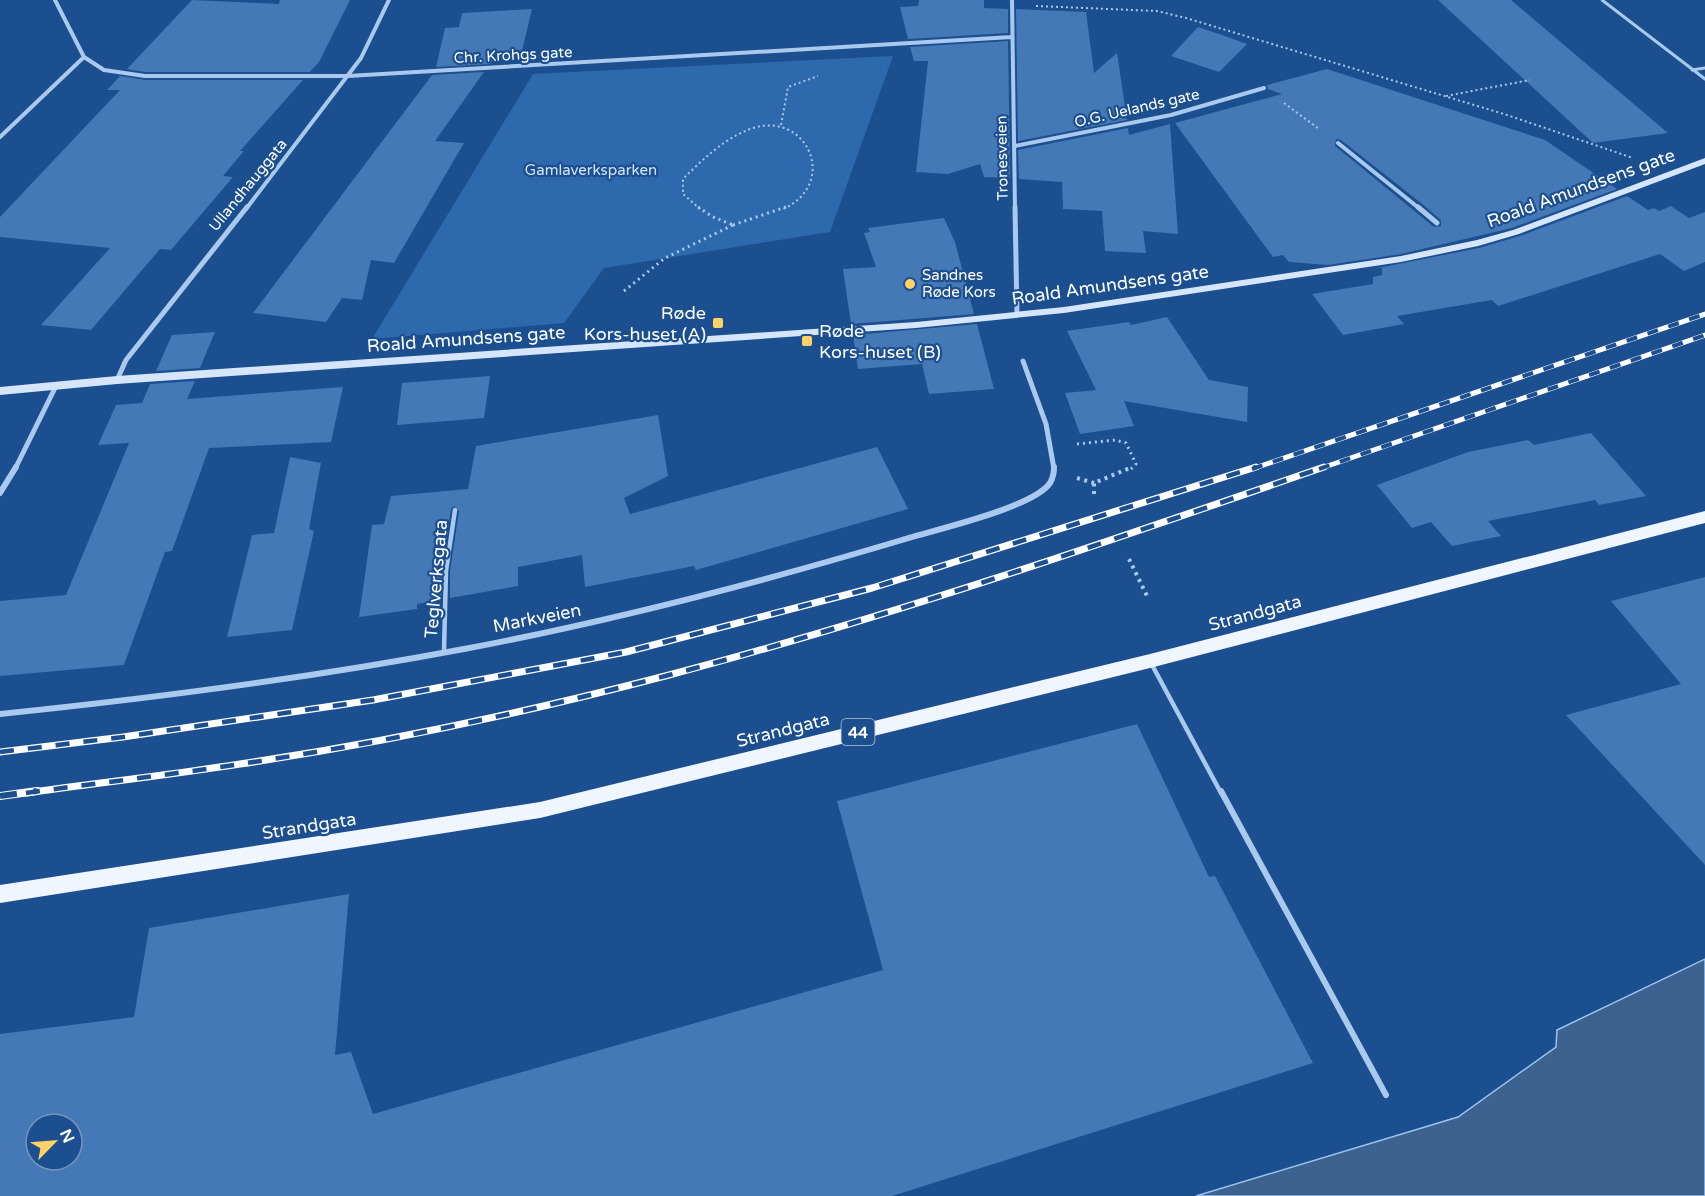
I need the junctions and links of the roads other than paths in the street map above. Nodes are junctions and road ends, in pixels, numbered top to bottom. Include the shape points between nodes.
1 (55, 0) edge
2 (389, 0) edge
3 (1012, 0) edge
4 (1602, 0) edge
5 (1012, 37) junction
6 (84, 57) junction
7 (1705, 68) edge
8 (1692, 70) junction
9 (348, 76) junction
10 (1705, 79) edge
11 (1264, 88) road end
12 (0, 137) edge
13 (1338, 143) road end
14 (1015, 146) junction
15 (1705, 160) edge
16 (1437, 223) dead end
17 (1017, 315) junction
18 (1023, 362) dead end
19 (117, 380) junction
20 (56, 386) junction
21 (0, 391) edge
22 (0, 493) edge
23 (455, 510) dead end
24 (1705, 517) edge
25 (444, 651) junction
26 (1150, 661) junction
27 (0, 714) edge
28 (0, 894) edge
29 (1386, 1095) dead end

1 - 6 street
2 - 9 street, Ullandhauggata
3 - 5 street, Tronesveien
4 - 8 lane
5 - 9 street, Chr. Krohgs gate
5 - 14 street, Tronesveien
6 - 9 street, Chr. Krohgs gate via 104,70 145,76
6 - 12 street
7 - 8 lane
8 - 10 lane
9 - 19 street, Ullandhauggata via 126,360
11 - 14 street, O.G. Uelands gate via 1171,115
13 - 16 street
14 - 17 street, Tronesveien
15 - 17 street, Roald Amundsens gate via 1516,232 1469,245 1401,259
17 - 19 street, Roald Amundsens gate
18 - 25 street, Markveien via 1052,447 1056,471 1050,483 1029,498 863,552 680,601
19 - 20 street, Roald Amundsens gate
20 - 21 street, Roald Amundsens gate
20 - 22 street
23 - 25 lane, Teglverksgata via 446,571
24 - 26 main road, Strandgata / 44
25 - 27 street, Markveien via 131,702
26 - 28 main road, Strandgata / 44 via 540,810
26 - 29 lane

